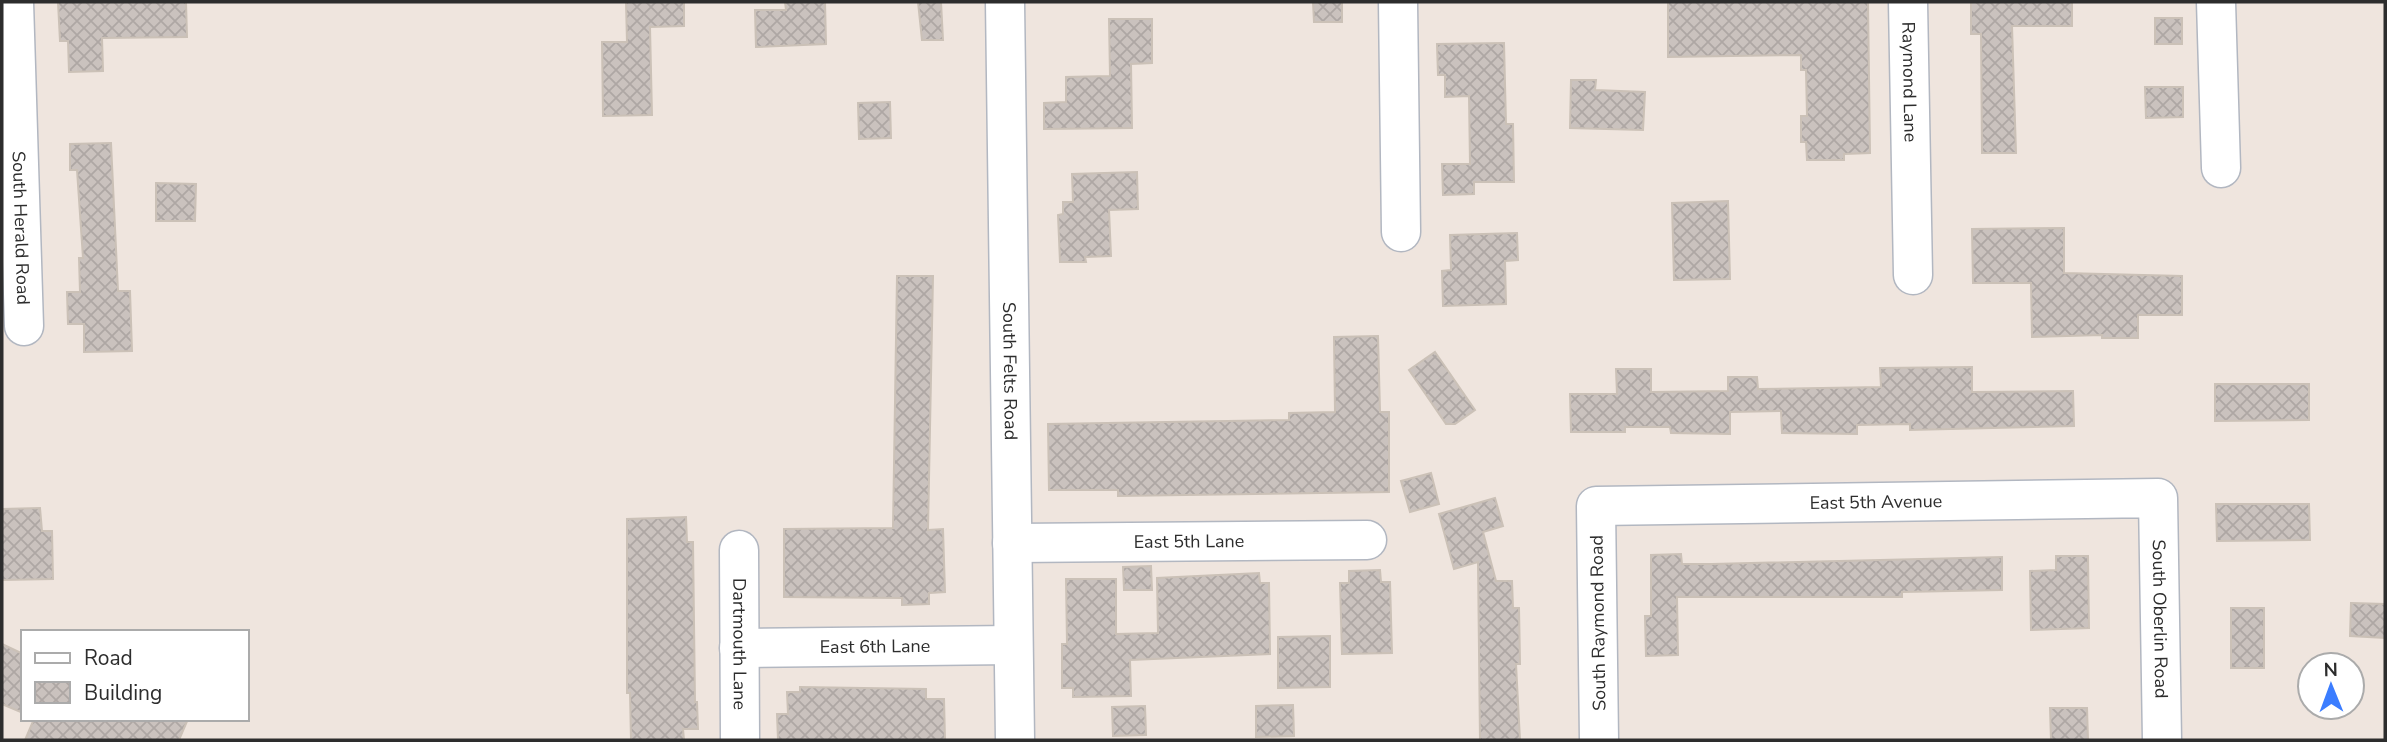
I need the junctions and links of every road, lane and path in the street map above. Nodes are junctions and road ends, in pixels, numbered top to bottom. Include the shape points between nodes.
1 (15, 2) edge
2 (1005, 2) edge
3 (1398, 2) edge
4 (1908, 2) edge
5 (2216, 2) edge
6 (2221, 168) dead end
7 (1401, 232) dead end
8 (1913, 275) dead end
9 (23, 326) dead end
10 (2158, 498) joint
11 (1596, 506) joint
12 (1367, 540) dead end
13 (1012, 542) junction
14 (738, 550) dead end
15 (1013, 645) junction
16 (739, 648) junction
17 (740, 740) edge
18 (1015, 740) edge
19 (1599, 740) edge
20 (2162, 740) edge

1 - 9 street, South Herald Road
2 - 13 street, South Felts Road
3 - 7 street
4 - 8 street, Raymond Lane
5 - 6 street
10 - 11 street, East 5th Avenue
10 - 20 street, South Oberlin Road
11 - 19 street, South Raymond Road
12 - 13 street, East 5th Lane
13 - 15 street, South Felts Road
14 - 16 street, Dartmouth Lane
15 - 16 street, East 6th Lane
15 - 18 street, South Felts Road
16 - 17 street, Dartmouth Lane

